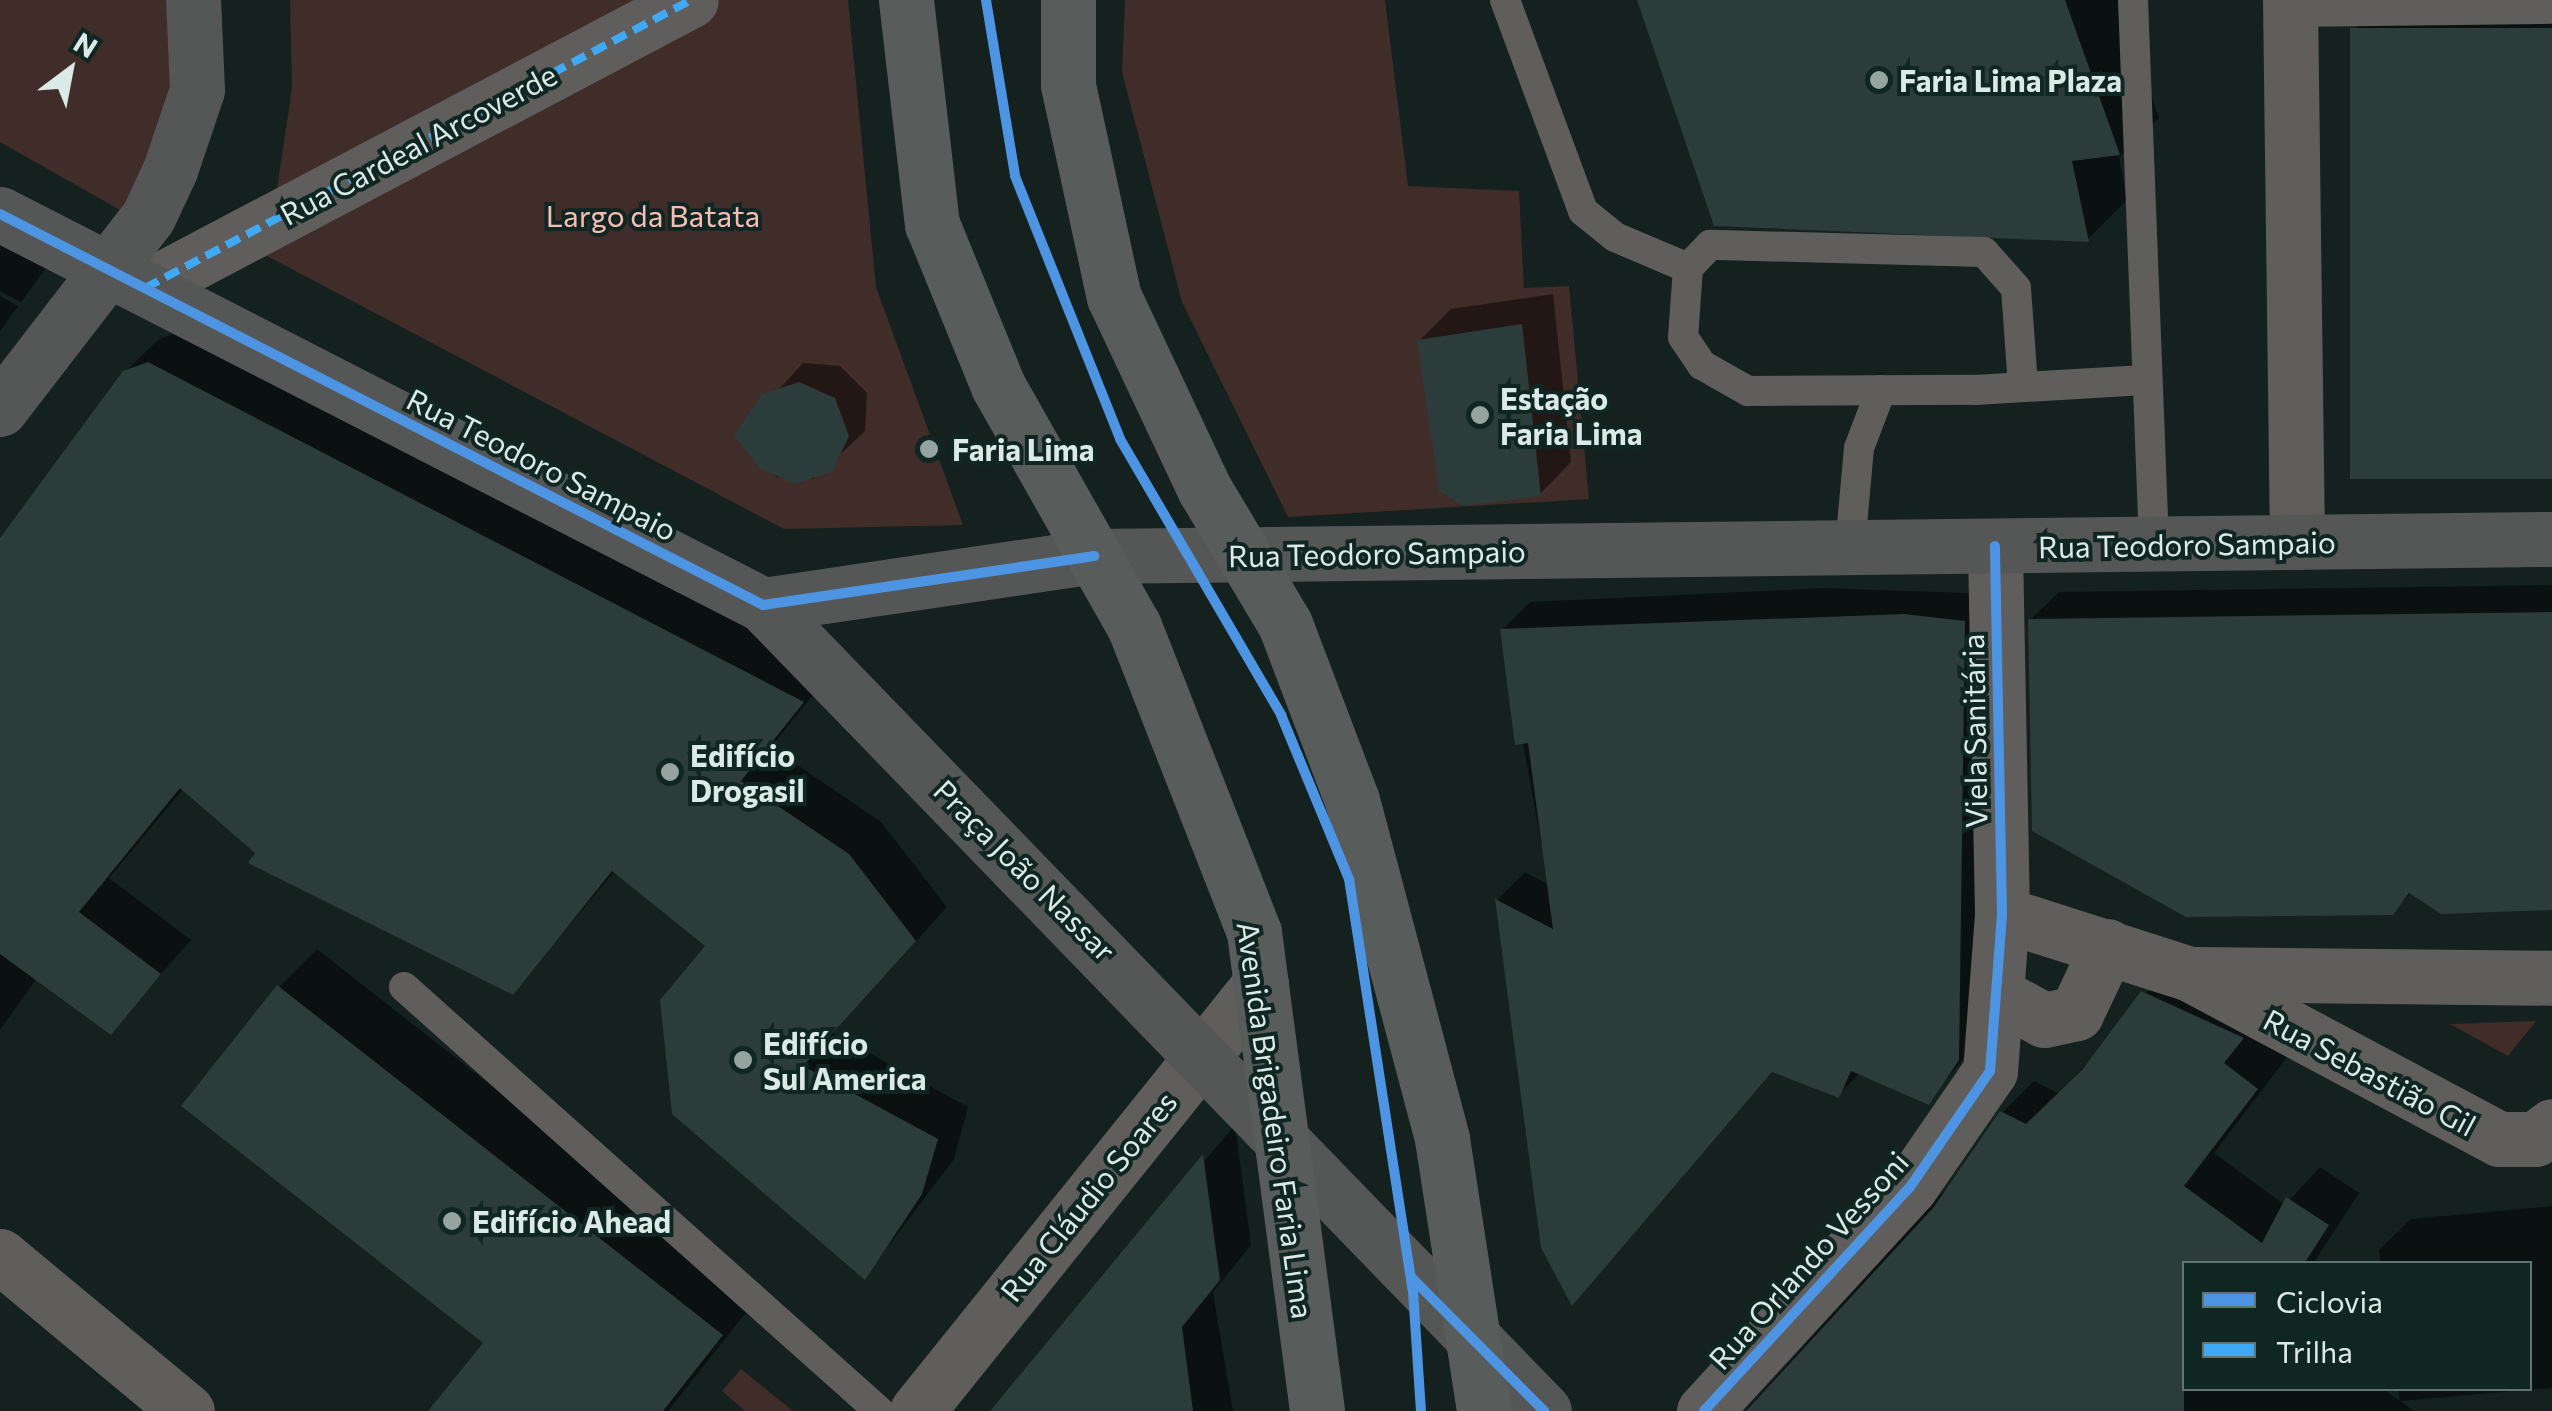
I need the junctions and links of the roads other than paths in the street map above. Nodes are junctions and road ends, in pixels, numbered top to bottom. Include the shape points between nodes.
1 (192, 0) edge
2 (691, 0) edge
3 (906, 0) edge
4 (1068, 0) edge
5 (1505, 0) edge
6 (2133, 0) edge
7 (2290, 6) edge
8 (2552, 8) edge
9 (0, 214) edge
10 (1688, 268) junction
11 (123, 278) junction
12 (2145, 380) junction
13 (2023, 386) junction
14 (1881, 390) junction
15 (0, 409) edge
16 (2552, 539) edge
17 (2297, 542) junction
18 (2154, 544) junction
19 (1996, 546) junction
20 (1850, 547) junction
21 (1250, 555) junction
22 (1094, 556) junction
23 (763, 605) junction
24 (2002, 914) junction
25 (2108, 946) junction
26 (2190, 974) junction
27 (2552, 978) edge
28 (1261, 983) junction
29 (404, 986) dead end
30 (2000, 996) junction
31 (1202, 1054) junction
32 (2552, 1126) edge
33 (1282, 1140) junction
34 (0, 1256) edge
35 (1478, 1347) junction
36 (187, 1411) edge
37 (879, 1411) edge
38 (917, 1411) edge
39 (1318, 1411) edge
40 (1484, 1411) edge
41 (1544, 1411) edge
42 (1704, 1411) edge

1 - 11 main road via 197,90
2 - 11 street, Rua Cardeal Arcoverde
3 - 22 highway, Avenida Brigadeiro Faria Lima via 932,224 998,386
4 - 21 highway via 1068,85 1114,297 1205,490
5 - 10 lane via 1584,211 1615,237
6 - 12 lane
7 - 8 lane
7 - 17 street
9 - 11 main road, Rua Teodoro Sampaio
10 - 13 lane via 1710,245 1984,252 2016,288
10 - 14 lane via 1683,338 1702,365 1748,390
11 - 15 main road, Rua Cardeal Arcoverde
11 - 23 main road, Rua Teodoro Sampaio
12 - 13 lane
12 - 18 lane
13 - 14 lane
14 - 20 lane via 1859,448
16 - 17 main road, Rua Teodoro Sampaio
17 - 18 main road, Rua Teodoro Sampaio
18 - 19 main road, Rua Teodoro Sampaio
19 - 20 main road, Rua Teodoro Sampaio
19 - 24 street, Viela Sanitária
20 - 21 main road, Rua Teodoro Sampaio
21 - 22 main road, Rua Teodoro Sampaio
21 - 35 highway via 1352,800 1442,1139
22 - 23 main road, Rua Teodoro Sampaio
22 - 28 highway, Avenida Brigadeiro Faria Lima via 1134,626 1224,844
23 - 31 main road, Praça João Nassar
24 - 25 street, Rua Sebastião Gil
24 - 30 street, Rua Orlando Vessoni
25 - 26 street, Rua Sebastião Gil
25 - 30 street via 2076,1013 2044,1020
26 - 27 street, Rua Sebastião Gil
26 - 32 street, Rua Sebastião Gil via 2447,1118 2499,1139 2535,1140
28 - 31 street, Rua Cláudio Soares
28 - 33 highway, Avenida Brigadeiro Faria Lima
29 - 37 lane
30 - 42 street, Rua Orlando Vessoni via 1990,1071 1953,1134
31 - 33 main road, Praça João Nassar
31 - 38 street, Rua Cláudio Soares
33 - 35 main road, Praça João Nassar
33 - 39 highway, Avenida Brigadeiro Faria Lima
34 - 36 street
35 - 40 highway
35 - 41 main road, Praça João Nassar

